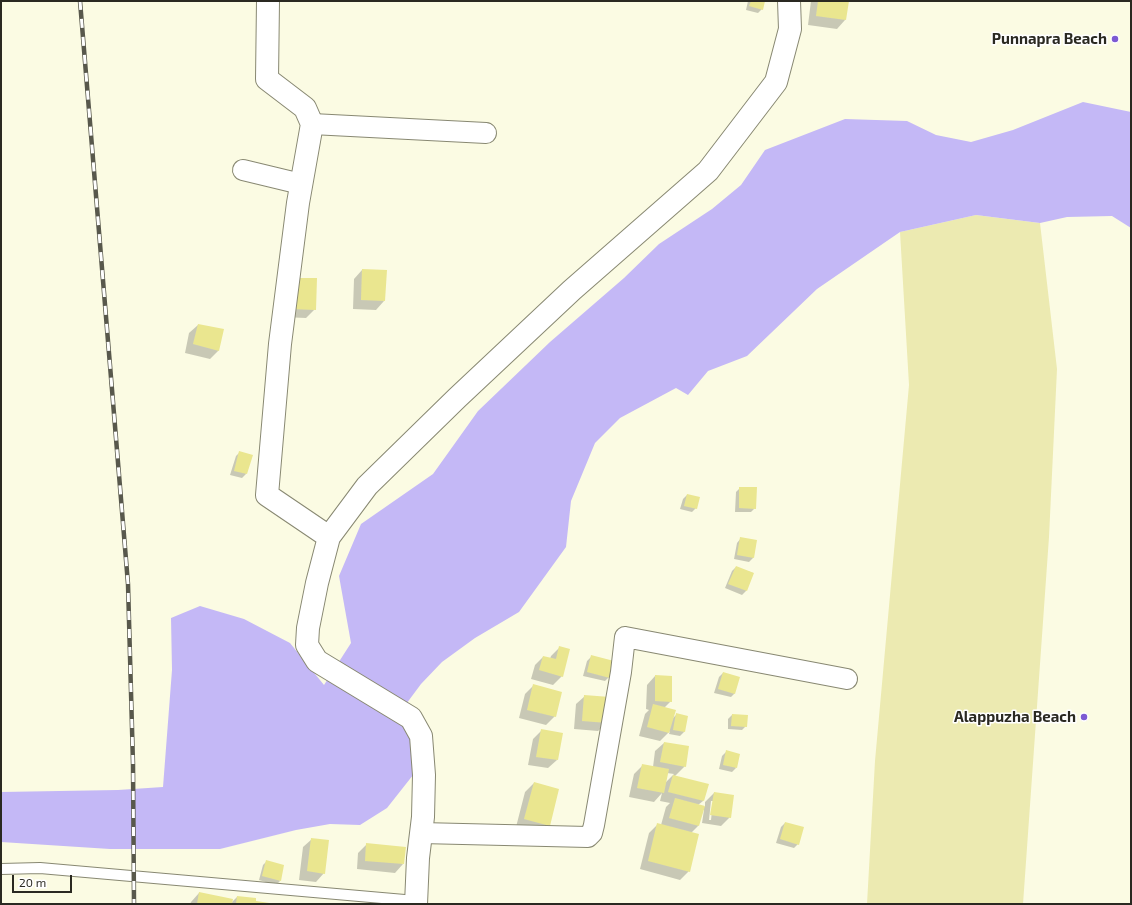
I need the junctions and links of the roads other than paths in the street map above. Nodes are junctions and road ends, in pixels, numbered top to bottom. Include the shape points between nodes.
1 (268, 1) edge
2 (789, 1) edge
3 (312, 124) junction
4 (486, 133) dead end
5 (242, 170) dead end
6 (301, 184) junction
7 (329, 536) junction
8 (847, 679) dead end
9 (421, 833) junction
10 (1, 869) edge
11 (416, 902) edge

1 - 3 main road via 267,79 305,108
2 - 7 main road via 790,29 776,82 708,171 572,290 457,398 366,486
3 - 4 street
3 - 6 main road
5 - 6 street
6 - 7 main road via 280,344 267,495
7 - 9 main road via 317,583 307,644 317,661 411,718 421,736
8 - 9 street via 625,637 594,825 588,837
9 - 11 main road
10 - 11 lane via 40,868

